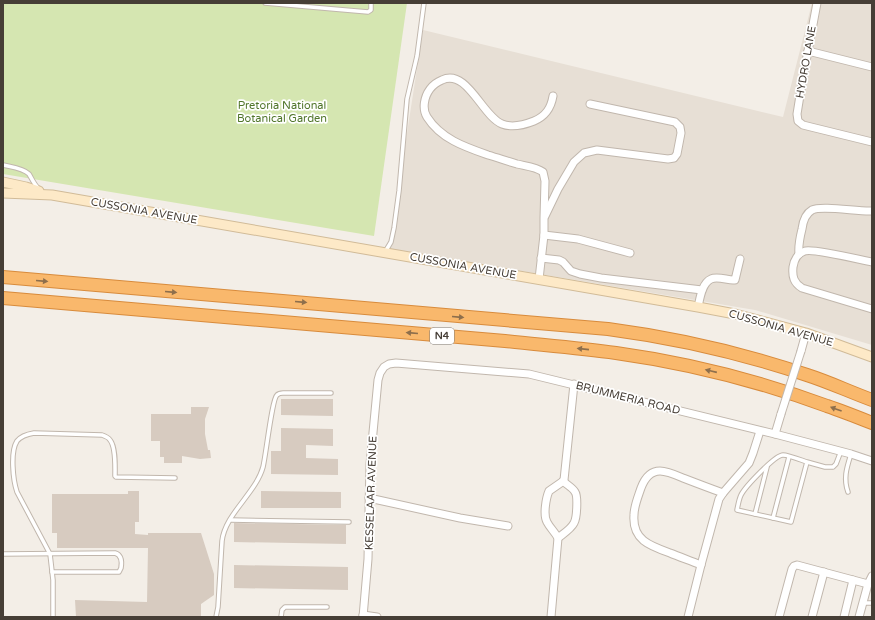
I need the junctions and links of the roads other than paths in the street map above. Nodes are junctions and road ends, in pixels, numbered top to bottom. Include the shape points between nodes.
1 (265, 3) edge
2 (371, 3) edge
3 (424, 3) edge
4 (817, 3) edge
5 (808, 51) junction
6 (872, 67) edge
7 (553, 96) dead end
8 (590, 104) dead end
9 (872, 142) edge
10 (3, 165) edge
11 (3, 182) edge
12 (3, 193) edge
13 (51, 195) junction
14 (872, 211) edge
15 (544, 218) junction
16 (544, 235) junction
17 (385, 253) junction
18 (630, 253) dead end
19 (799, 254) junction
20 (541, 258) junction
21 (740, 259) dead end
22 (872, 262) edge
23 (3, 277) edge
24 (539, 279) junction
25 (702, 290) junction
26 (3, 298) edge
27 (698, 306) junction
28 (872, 309) edge
29 (806, 333) junction
30 (872, 357) edge
31 (382, 369) joint
32 (574, 384) junction
33 (331, 393) dead end
34 (872, 400) edge
35 (872, 423) edge
36 (760, 431) junction
37 (775, 434) junction
38 (841, 451) junction
39 (851, 454) junction
40 (789, 457) junction
41 (872, 461) edge
42 (807, 462) junction
43 (767, 466) junction
44 (175, 478) dead end
45 (563, 482) junction
46 (848, 492) dead end
47 (723, 494) junction
48 (369, 498) junction
49 (755, 514) junction
50 (774, 518) junction
51 (231, 520) junction
52 (349, 522) dead end
53 (508, 526) dead end
54 (558, 538) junction
55 (3, 554) edge
56 (50, 554) junction
57 (701, 565) junction
58 (52, 572) junction
59 (824, 572) junction
60 (872, 576) edge
61 (853, 580) junction
62 (868, 584) junction
63 (863, 603) junction
64 (872, 604) edge
65 (327, 607) dead end
66 (363, 616) edge
67 (53, 617) edge
68 (216, 617) edge
69 (280, 617) edge
70 (377, 617) edge
71 (551, 617) edge
72 (688, 617) edge
73 (779, 617) edge
74 (812, 617) edge
75 (844, 617) edge
76 (859, 617) edge

1 - 2 lane via 368,12 371,10
3 - 17 lane via 417,56 407,99 394,228
4 - 5 street, HYDRO LANE
5 - 6 street
5 - 9 street, HYDRO LANE via 798,121 803,125
7 - 15 street via 543,117 513,126 502,124 492,117 472,92 455,78 446,78 435,84 427,92 424,103 425,114 432,125 448,139 543,172
8 - 15 street via 675,122 681,133 677,154 674,158 668,159 597,150 584,153 574,162
10 - 13 lane via 26,172 36,187
11 - 13 main road, CUSSONIA AVENUE
12 - 13 main road, CUSSONIA AVENUE
13 - 17 main road, CUSSONIA AVENUE
14 - 19 street via 822,208 808,213 804,220
15 - 16 street
16 - 18 street via 578,239
16 - 20 street
17 - 24 main road, CUSSONIA AVENUE
19 - 22 street via 810,250
19 - 28 street via 795,260 793,273 794,281 801,288
20 - 24 street
20 - 25 street via 559,260 580,274
21 - 25 street via 734,280 712,279
23 -> 34 highway, N4 via 633,332 752,358
24 - 27 main road, CUSSONIA AVENUE
25 - 27 street
35 -> 26 highway, N4 via 778,389 726,374 645,357 505,341
27 - 29 main road, CUSSONIA AVENUE
29 - 30 main road, CUSSONIA AVENUE
29 - 37 street, bridge
31 - 32 street, BRUMMERIA ROAD via 394,363 419,364 525,373
31 - 48 street, KESSELAAR AVENUE via 378,378
32 - 36 street, BRUMMERIA ROAD
32 - 45 street
33 - 51 lane via 279,393 276,396 262,471
36 - 37 street, BRUMMERIA ROAD
36 - 47 street via 749,463
37 - 38 street, BRUMMERIA ROAD
38 - 39 street, BRUMMERIA ROAD
38 - 42 lane via 833,467
39 - 41 street, BRUMMERIA ROAD
39 - 46 lane via 845,483
40 - 42 lane
40 - 43 lane via 781,455
40 - 50 lane
42 - 50 lane via 791,522
43 - 49 lane
43 - 49 lane via 739,498 737,510
44 - 56 lane via 116,477 113,446 109,439 102,435 34,433 23,436 14,450 14,481 17,492
45 - 54 street via 549,491 545,516
45 - 54 street via 576,494 576,515 574,524
47 - 57 street via 718,502
47 - 57 street via 668,472 658,471 646,479 636,504 635,528 646,543
48 - 53 street
48 - 66 street, KESSELAAR AVENUE via 368,559
49 - 50 lane
51 - 52 lane
51 - 68 lane via 223,538
54 - 71 street
55 - 56 lane
56 - 58 lane
56 - 58 lane via 115,553 119,555 122,567 116,572
57 - 72 street
58 - 67 lane
59 - 61 street
59 - 73 street via 794,566
59 - 74 street
60 - 62 street
61 - 62 street
61 - 75 street
62 - 63 street
63 - 64 lane
63 - 76 street
65 - 69 lane via 285,607
66 - 70 street

